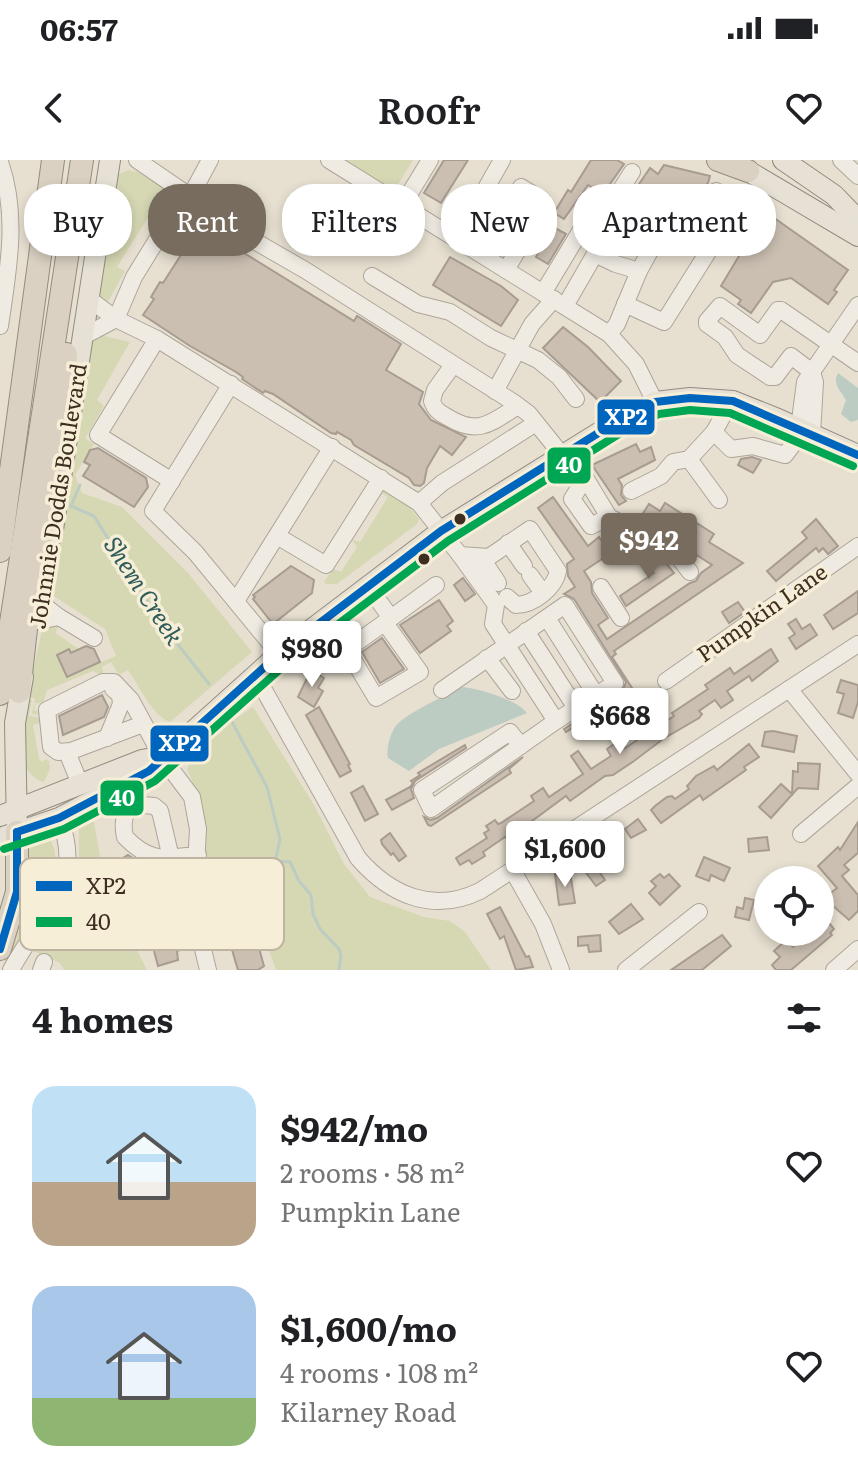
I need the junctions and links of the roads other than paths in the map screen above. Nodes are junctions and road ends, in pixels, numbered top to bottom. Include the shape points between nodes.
1 (36, 160) edge
2 (53, 160) edge
3 (82, 160) edge
4 (329, 160) edge
5 (430, 160) edge
6 (502, 160) edge
7 (718, 160) edge
8 (728, 160) edge
9 (783, 160) edge
10 (841, 160) edge
11 (0, 162) edge
12 (139, 162) edge
13 (204, 162) edge
14 (109, 167) edge
15 (748, 171) junction
16 (632, 172) dead end
17 (858, 176) edge
18 (39, 184) edge
19 (50, 184) edge
20 (171, 184) edge
21 (194, 184) edge
22 (367, 184) edge
23 (415, 184) edge
24 (488, 184) edge
25 (858, 220) edge
26 (858, 236) edge
27 (266, 248) edge
28 (40, 256) edge
29 (148, 256) edge
30 (484, 256) edge
31 (514, 256) edge
32 (506, 270) junction
33 (639, 271) junction
34 (372, 276) dead end
35 (89, 299) junction
36 (554, 299) junction
37 (625, 304) junction
38 (858, 305) edge
39 (116, 319) junction
40 (0, 326) edge
41 (609, 334) junction
42 (84, 336) junction
43 (157, 339) junction
44 (829, 344) junction
45 (518, 350) junction
46 (858, 363) edge
47 (453, 365) junction
48 (812, 372) junction
49 (231, 384) junction
50 (495, 391) junction
51 (576, 399) dead end
52 (731, 401) junction
53 (655, 402) junction
54 (518, 406) junction
55 (536, 423) junction
56 (805, 431) junction
57 (714, 432) junction
58 (332, 447) junction
59 (566, 453) junction
60 (858, 455) edge
61 (689, 459) junction
62 (381, 478) junction
63 (11, 480) junction
64 (172, 481) junction
65 (631, 491) dead end
66 (719, 500) dead end
67 (419, 503) junction
68 (0, 506) edge
69 (441, 531) junction
70 (277, 536) junction
71 (508, 543) junction
72 (858, 546) edge
73 (0, 551) edge
74 (460, 555) junction
75 (481, 557) junction
76 (690, 572) dead end
77 (436, 585) dead end
78 (368, 586) junction
79 (601, 587) dead end
80 (543, 593) junction
81 (236, 601) junction
82 (39, 612) junction
83 (621, 618) dead end
84 (388, 620) junction
85 (526, 631) junction
86 (94, 638) dead end
87 (506, 644) junction
88 (858, 644) edge
89 (279, 654) junction
90 (487, 658) junction
91 (255, 674) junction
92 (666, 681) dead end
93 (789, 689) junction
94 (442, 690) dead end
95 (512, 691) dead end
96 (10, 693) edge
97 (576, 708) junction
98 (47, 713) junction
99 (556, 721) junction
100 (143, 724) junction
101 (107, 738) junction
102 (521, 746) junction
103 (67, 752) junction
104 (162, 757) junction
105 (858, 774) edge
106 (80, 784) junction
107 (858, 786) edge
108 (59, 818) junction
109 (8, 824) edge
110 (801, 834) dead end
111 (198, 855) junction
112 (68, 858) edge
113 (169, 858) edge
114 (198, 858) edge
115 (513, 871) junction
116 (699, 912) dead end
117 (0, 949) edge
118 (858, 949) edge
119 (22, 950) edge
120 (202, 950) edge
121 (11, 970) edge
122 (208, 970) edge
123 (561, 970) edge
124 (626, 970) edge
125 (834, 970) edge

1 - 18 highway
2 - 19 highway
3 - 96 highway, Johnnie Dodds Boulevard
4 - 22 street
5 - 23 street
6 - 24 street
7 - 15 highway
8 - 15 highway
9 - 25 main road via 834,195
10 - 17 street
11 - 40 street via 12,232
12 - 14 street
12 - 20 street
13 - 21 street
14 - 35 main road, Johnnie Dodds Boulevard
15 - 26 main road
16 - 36 street via 610,203 595,207
27 - 47 street
28 - 63 highway
29 - 39 street
30 - 32 street
31 - 32 street
32 - 36 street
33 - 36 street via 595,254
33 - 37 street
33 - 37 street via 680,209 703,207 716,191 738,204 664,322
34 - 45 street via 418,304 450,312
35 - 39 street
35 - 42 main road, Johnnie Dodds Boulevard
36 - 41 street
36 - 45 street
37 - 41 street
38 - 44 street
39 - 42 street
39 - 43 street
41 - 53 street via 636,364
42 - 82 main road, Johnnie Dodds Boulevard
43 - 49 street
43 - 64 street via 98,435
44 - 46 street
44 - 48 street
44 - 48 street via 781,310 760,335 720,306 707,321 737,355 770,377 791,356
45 - 50 street
45 - 51 street via 549,368
47 - 50 street
47 - 54 street via 435,390 432,401 438,411 462,426 479,427
48 - 56 street via 815,382
49 - 58 street
49 - 64 street
50 - 54 street
52 - 53 main road
52 - 56 main road
52 - 57 street
53 - 59 main road
54 - 55 street
55 - 59 street
55 - 67 street
56 - 57 street via 785,455 753,446 731,449
56 - 60 main road
57 - 61 street
58 - 62 street
58 - 70 street
59 - 69 main road
59 - 76 street via 609,517 673,550
61 - 65 street via 673,462 661,476
61 - 66 street
62 - 67 street
62 - 70 street via 326,565
63 - 68 highway
63 - 73 highway
64 - 81 street via 153,511
67 - 69 street
69 - 74 street
69 - 78 main road
70 - 81 street
71 - 75 street
71 - 80 street
71 - 80 street via 530,529 558,571
72 - 92 street, Pumpkin Lane
74 - 75 street
74 - 87 street via 496,605 493,624
75 - 80 street via 516,605
77 - 84 street
78 - 84 street
78 - 89 main road
79 - 83 street
81 - 89 street
82 - 86 street via 59,617
82 - 96 main road, Johnnie Dodds Boulevard
84 - 84 street via 348,651 376,698 420,672
85 - 87 street
85 - 97 street
85 - 97 street via 565,605 615,683
87 - 90 street
87 - 99 street
88 - 93 street
89 - 91 main road
90 - 94 street
90 - 95 street
91 - 104 main road
91 - 115 street via 358,858 374,877 407,896 439,901 473,895
93 - 105 street
93 - 115 street
96 - 109 main road, Johnnie Dodds Boulevard via 15,723
97 - 99 street
98 - 100 street via 110,681 131,700
98 - 101 street via 110,688 120,695 121,704
98 - 103 street via 51,747
99 - 102 street
100 - 101 street
100 - 104 street
101 - 103 street
102 - 102 street via 469,782 431,809 422,790 510,732
103 - 106 street
104 - 106 main road
104 - 108 main road via 149,771
104 - 111 street via 192,797
106 - 109 main road
107 - 110 street
108 - 109 main road
108 - 112 street
109 - 117 highway via 17,892
111 - 113 street
111 - 114 street
115 - 123 street
116 - 124 street
118 - 125 street
119 - 121 street
120 - 122 street

